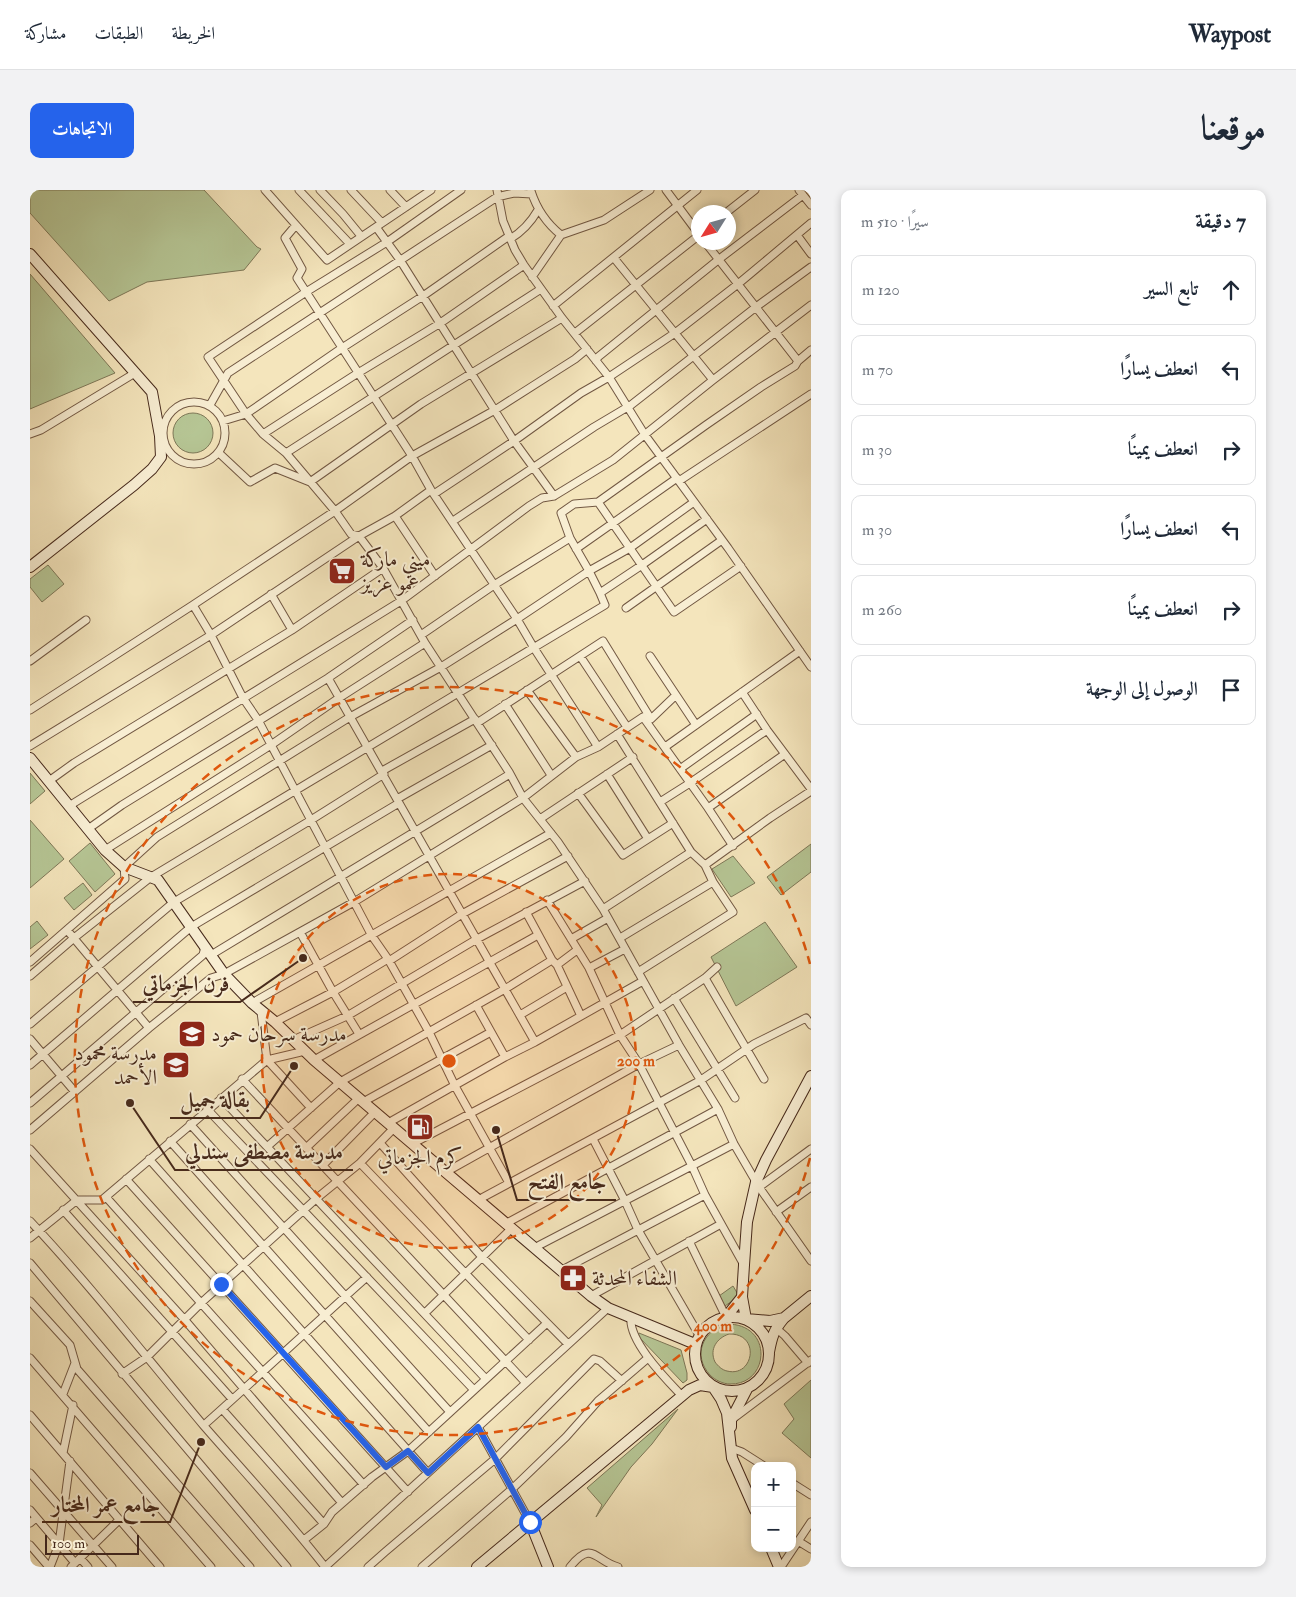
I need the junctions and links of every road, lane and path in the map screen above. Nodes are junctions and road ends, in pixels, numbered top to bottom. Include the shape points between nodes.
1 (264, 190) edge
2 (299, 190) edge
3 (320, 190) edge
4 (351, 190) edge
5 (390, 190) edge
6 (430, 190) edge
7 (461, 190) edge
8 (650, 190) edge
9 (666, 190) edge
10 (697, 190) edge
11 (755, 190) edge
12 (515, 191) edge
13 (531, 192) edge
14 (801, 192) edge
15 (497, 193) edge
16 (736, 205) edge
17 (811, 205) edge
18 (678, 206) junction
19 (406, 207) junction
20 (538, 210) junction
21 (811, 223) edge
22 (691, 224) edge
23 (296, 225) junction
24 (379, 225) junction
25 (561, 235) junction
26 (361, 236) junction
27 (797, 236) junction
28 (509, 238) junction
29 (691, 240) edge
30 (387, 242) junction
31 (350, 244) junction
32 (711, 250) edge
33 (30, 254) edge
34 (811, 254) edge
35 (614, 258) junction
36 (400, 260) junction
37 (718, 260) junction
38 (524, 265) junction
39 (811, 266) edge
40 (532, 277) junction
41 (636, 284) junction
42 (738, 284) junction
43 (541, 289) junction
44 (306, 292) junction
45 (423, 296) junction
46 (811, 305) edge
47 (553, 306) junction
48 (756, 306) junction
49 (657, 311) junction
50 (320, 312) junction
51 (562, 318) junction
52 (439, 324) junction
53 (776, 331) junction
54 (575, 333) junction
55 (675, 333) junction
56 (453, 345) junction
57 (342, 348) junction
58 (587, 349) junction
59 (811, 350) edge
60 (694, 356) junction
61 (798, 360) junction
62 (596, 361) junction
63 (135, 373) junction
64 (358, 373) junction
65 (472, 373) junction
66 (609, 377) junction
67 (713, 380) junction
68 (225, 381) junction
69 (811, 394) edge
70 (374, 397) junction
71 (210, 405) junction
72 (628, 408) junction
73 (495, 410) junction
74 (246, 414) junction
75 (224, 421) junction
76 (392, 425) junction
77 (30, 434) edge
78 (263, 434) junction
79 (645, 435) junction
80 (514, 441) junction
81 (219, 453) junction
82 (286, 453) junction
83 (412, 456) junction
84 (662, 457) junction
85 (532, 468) junction
86 (678, 479) junction
87 (310, 482) junction
88 (433, 492) junction
89 (554, 496) junction
90 (598, 502) junction
91 (694, 502) junction
92 (335, 511) junction
93 (395, 516) junction
94 (707, 518) junction
95 (453, 521) junction
96 (612, 524) junction
97 (359, 536) junction
98 (570, 538) junction
99 (722, 540) junction
100 (630, 548) junction
101 (576, 549) junction
102 (472, 550) junction
103 (642, 565) junction
104 (741, 566) junction
105 (30, 567) edge
106 (383, 568) junction
107 (589, 571) junction
108 (435, 576) junction
109 (494, 585) junction
110 (658, 586) junction
111 (600, 593) junction
112 (271, 594) junction
113 (401, 601) junction
114 (193, 605) junction
115 (626, 608) dead end
116 (517, 619) junction
117 (86, 620) dead end
118 (413, 620) junction
119 (292, 630) junction
120 (211, 635) junction
121 (421, 635) junction
122 (426, 643) junction
123 (534, 648) junction
124 (800, 651) junction
125 (580, 656) junction
126 (650, 656) dead end
127 (30, 661) edge
128 (441, 667) junction
129 (811, 667) edge
130 (229, 670) junction
131 (551, 675) junction
132 (328, 678) junction
133 (527, 690) junction
134 (742, 692) junction
135 (457, 694) junction
136 (676, 694) junction
137 (244, 698) junction
138 (339, 698) junction
139 (505, 704) junction
140 (30, 710) edge
141 (757, 714) junction
142 (350, 717) junction
143 (643, 717) junction
144 (651, 719) junction
145 (258, 720) junction
146 (476, 721) junction
147 (696, 725) junction
148 (627, 727) junction
149 (767, 730) junction
150 (617, 734) junction
151 (271, 745) junction
152 (492, 745) junction
153 (30, 746) edge
154 (368, 746) junction
155 (598, 747) junction
156 (665, 747) junction
157 (785, 754) junction
158 (576, 757) junction
159 (633, 757) junction
160 (30, 758) edge
161 (279, 761) junction
162 (680, 769) junction
163 (383, 773) junction
164 (510, 774) junction
165 (607, 774) junction
166 (552, 775) junction
167 (49, 781) junction
168 (690, 783) junction
169 (811, 790) edge
170 (296, 791) junction
171 (578, 793) junction
172 (523, 798) junction
173 (398, 801) junction
174 (660, 802) junction
175 (69, 806) junction
176 (708, 808) junction
177 (540, 819) junction
178 (311, 820) junction
179 (673, 823) junction
180 (88, 829) junction
181 (415, 832) junction
182 (551, 833) junction
183 (648, 839) junction
184 (324, 846) junction
185 (733, 846) junction
186 (105, 850) junction
187 (691, 852) junction
188 (429, 856) junction
189 (568, 856) junction
190 (704, 865) junction
191 (124, 867) junction
192 (151, 876) junction
193 (340, 876) junction
194 (585, 881) junction
195 (713, 882) junction
196 (448, 890) junction
197 (547, 900) junction
198 (174, 902) junction
199 (354, 902) junction
200 (603, 909) junction
201 (526, 912) junction
202 (462, 914) junction
203 (608, 918) junction
204 (191, 927) junction
205 (67, 930) junction
206 (300, 932) junction
207 (372, 936) junction
208 (538, 936) junction
209 (74, 938) junction
210 (620, 938) junction
211 (477, 939) junction
212 (571, 939) junction
213 (204, 946) junction
214 (625, 949) junction
215 (577, 950) junction
216 (211, 954) junction
217 (389, 960) junction
218 (30, 962) edge
219 (490, 962) junction
220 (554, 963) junction
221 (317, 965) junction
222 (98, 967) junction
223 (717, 967) dead end
224 (589, 968) junction
225 (638, 972) junction
226 (224, 974) junction
227 (30, 976) edge
228 (705, 978) junction
229 (643, 981) junction
230 (402, 983) junction
231 (567, 987) junction
232 (117, 989) junction
233 (505, 989) junction
234 (333, 992) junction
235 (674, 998) junction
236 (605, 1001) junction
237 (252, 1003) junction
238 (414, 1005) junction
239 (476, 1005) junction
240 (658, 1008) junction
241 (136, 1012) junction
242 (261, 1012) junction
243 (520, 1015) junction
244 (347, 1016) junction
245 (581, 1016) junction
246 (275, 1022) junction
247 (30, 1024) edge
248 (811, 1025) edge
249 (149, 1028) junction
250 (429, 1032) junction
251 (491, 1032) junction
252 (359, 1034) junction
253 (620, 1035) junction
254 (30, 1039) edge
255 (293, 1040) junction
256 (535, 1042) junction
257 (679, 1045) junction
258 (746, 1050) junction
259 (305, 1051) junction
260 (43, 1054) junction
261 (505, 1057) junction
262 (442, 1058) junction
263 (267, 1060) junction
264 (314, 1060) junction
265 (639, 1064) junction
266 (30, 1065) edge
267 (718, 1069) junction
268 (62, 1076) junction
269 (811, 1076) edge
270 (242, 1079) junction
271 (764, 1079) dead end
272 (701, 1080) junction
273 (340, 1082) junction
274 (456, 1086) junction
275 (75, 1092) junction
276 (220, 1098) junction
277 (735, 1098) dead end
278 (361, 1100) junction
279 (660, 1102) junction
280 (30, 1103) edge
281 (311, 1108) junction
282 (207, 1109) junction
283 (718, 1109) junction
284 (375, 1112) junction
285 (470, 1112) junction
286 (190, 1124) junction
287 (391, 1125) junction
288 (289, 1128) junction
289 (30, 1130) edge
290 (674, 1133) junction
291 (593, 1139) junction
292 (170, 1141) junction
293 (380, 1143) junction
294 (412, 1144) junction
295 (734, 1144) junction
296 (268, 1146) junction
297 (306, 1148) junction
298 (490, 1148) junction
299 (30, 1149) edge
300 (811, 1149) edge
301 (149, 1159) junction
302 (360, 1163) junction
303 (323, 1164) junction
304 (692, 1166) junction
305 (608, 1168) junction
306 (446, 1172) junction
307 (126, 1179) junction
308 (338, 1181) junction
309 (509, 1183) junction
310 (757, 1185) junction
311 (811, 1187) edge
312 (705, 1195) junction
313 (106, 1197) junction
314 (317, 1198) junction
315 (77, 1200) junction
316 (478, 1200) junction
317 (625, 1201) junction
318 (63, 1210) junction
319 (304, 1210) junction
320 (776, 1212) junction
321 (30, 1221) edge
322 (721, 1224) junction
323 (508, 1226) junction
324 (284, 1228) junction
325 (39, 1230) junction
326 (638, 1230) junction
327 (30, 1238) edge
328 (689, 1241) junction
329 (264, 1246) junction
330 (534, 1248) junction
331 (482, 1257) junction
332 (654, 1261) junction
333 (811, 1261) edge
334 (30, 1263) edge
335 (243, 1265) junction
336 (744, 1265) junction
337 (560, 1271) junction
338 (465, 1273) junction
339 (367, 1277) junction
340 (221, 1284) junction
341 (443, 1295) junction
342 (345, 1296) junction
343 (591, 1296) junction
344 (742, 1296) junction
345 (811, 1296) edge
346 (30, 1301) edge
347 (201, 1303) junction
348 (608, 1308) junction
349 (424, 1313) junction
350 (325, 1314) junction
351 (631, 1317) junction
352 (726, 1317) junction
353 (784, 1318) junction
354 (746, 1319) junction
355 (184, 1320) junction
356 (547, 1323) junction
357 (776, 1328) junction
358 (172, 1332) junction
359 (304, 1333) junction
360 (529, 1340) junction
361 (697, 1340) junction
362 (568, 1344) junction
363 (282, 1352) junction
364 (769, 1352) junction
365 (148, 1356) junction
366 (30, 1358) edge
367 (648, 1358) junction
368 (505, 1362) junction
369 (809, 1362) edge
370 (75, 1363) junction
371 (696, 1367) junction
372 (262, 1372) junction
373 (122, 1374) junction
374 (486, 1379) junction
375 (622, 1381) junction
376 (526, 1383) junction
377 (713, 1387) junction
378 (244, 1389) junction
379 (747, 1389) junction
380 (474, 1390) junction
381 (685, 1393) junction
382 (63, 1394) junction
383 (232, 1399) junction
384 (72, 1405) junction
385 (222, 1409) junction
386 (450, 1412) junction
387 (30, 1415) edge
388 (732, 1420) junction
389 (204, 1425) junction
390 (478, 1427) junction
391 (429, 1432) junction
392 (731, 1448) junction
393 (408, 1451) junction
394 (63, 1453) junction
395 (495, 1459) junction
396 (70, 1461) junction
397 (758, 1462) edge
398 (386, 1467) junction
399 (30, 1472) edge
400 (428, 1473) junction
401 (364, 1485) junction
402 (796, 1486) edge
403 (511, 1490) junction
404 (408, 1492) junction
405 (811, 1495) edge
406 (342, 1503) junction
407 (754, 1507) edge
408 (30, 1510) edge
409 (64, 1512) junction
410 (33, 1520) edge
411 (119, 1520) junction
412 (530, 1522) junction
413 (811, 1522) edge
414 (324, 1524) junction
415 (304, 1540) junction
416 (798, 1541) junction
417 (59, 1544) junction
418 (30, 1545) edge
419 (93, 1546) junction
420 (811, 1549) edge
421 (773, 1552) edge
422 (75, 1563) edge
423 (50, 1567) edge
424 (88, 1567) edge
425 (112, 1567) edge
426 (160, 1567) edge
427 (210, 1567) edge
428 (250, 1567) edge
429 (287, 1567) edge
430 (325, 1567) edge
431 (368, 1567) edge
432 (422, 1567) edge
433 (477, 1567) edge
434 (548, 1567) edge
435 (570, 1567) edge
436 (618, 1567) edge
437 (780, 1567) edge

1 - 23 street
2 - 31 street
3 - 26 street
4 - 24 street
5 - 19 street
6 - 19 street
7 - 30 street
8 - 25 street via 604,220
9 - 18 street
10 - 18 street
11 - 16 street
12 - 13 street
12 - 15 street
13 - 20 street
14 - 17 street
14 - 37 street
15 - 28 street
15 - 36 street
18 - 22 street
18 - 35 street
19 - 24 street
20 - 25 street
20 - 28 street via 519,234
21 - 27 street
23 - 31 street via 327,260
23 - 44 street via 285,238 302,269 297,278
24 - 26 street
24 - 30 street
25 - 40 street
26 - 31 street
27 - 34 street
27 - 42 street
28 - 38 street
28 - 45 street
29 - 41 street
30 - 36 street
30 - 44 street
32 - 37 street
33 - 63 main road
35 - 41 street
35 - 47 street
36 - 45 street
36 - 50 street
37 - 42 street
37 - 49 street
38 - 40 street
38 - 52 street
39 - 48 street
40 - 43 street
41 - 49 street
41 - 54 street
42 - 48 street
42 - 55 street
43 - 47 street
43 - 56 street
44 - 50 street
44 - 68 street via 208,357
45 - 52 street
45 - 57 street
46 - 53 street
47 - 51 street
48 - 53 street
48 - 60 street
49 - 55 street
49 - 62 street
50 - 57 street
50 - 68 street via 228,373
51 - 54 street
51 - 65 street
52 - 56 street
52 - 64 street
53 - 61 street
53 - 67 street
54 - 58 street
55 - 60 street
55 - 66 street
56 - 65 street
56 - 70 street
57 - 64 street
57 - 74 street
58 - 62 street
58 - 73 street
59 - 61 street
60 - 67 street
60 - 72 street
61 - 84 street via 795,366
62 - 66 street
63 - 77 street
63 - 105 main road via 152,392 161,457 134,485
64 - 70 street
64 - 78 street
65 - 73 street
65 - 76 street
66 - 72 street
66 - 80 street
67 - 79 street
68 - 71 street
68 - 74 street
69 - 86 street
70 - 76 street
70 - 82 street
71 - 75 street
71 - 81 street via 194,401 178,405 166,417 162,436 171,454 186,464 204,463
72 - 79 street
72 - 85 street
73 - 80 street
73 - 83 street
74 - 75 street
74 - 78 street
75 - 81 street via 226,438
76 - 83 street
76 - 87 street
78 - 82 street
79 - 84 street
79 - 89 street via 613,460
80 - 85 street
80 - 88 street
81 - 87 street via 250,482 275,468
82 - 87 street
83 - 88 street
83 - 92 street
84 - 86 street
84 - 90 street
85 - 89 street
85 - 95 street
86 - 91 street
86 - 96 street
87 - 92 street
88 - 93 street
88 - 95 street
89 - 102 street via 542,498 529,506
90 - 96 street
90 - 98 street via 574,504 561,512
91 - 94 street
91 - 100 street
92 - 97 street via 351,534
92 - 114 street
93 - 97 street
93 - 108 street
94 - 99 street
94 - 103 street
95 - 102 street
96 - 100 street
96 - 101 street
97 - 106 street
97 - 112 street
98 - 101 street
98 - 109 street
99 - 104 street
99 - 110 street
100 - 103 street
100 - 107 street
101 - 107 street
102 - 108 street
102 - 109 street
103 - 110 street
103 - 111 street
104 - 110 street via 674,612
104 - 124 street
106 - 113 street
106 - 119 street
107 - 111 street
107 - 116 street
108 - 113 street
109 - 116 street
109 - 121 street
110 - 115 street
111 - 123 street via 605,605
112 - 119 street
112 - 120 street
113 - 118 street
113 - 137 street
114 - 120 street
114 - 140 street
116 - 123 street
116 - 128 street
117 - 127 street
118 - 121 street
118 - 132 street
119 - 130 street
120 - 130 street
120 - 153 street
121 - 122 street
122 - 128 street
122 - 138 street
123 - 131 street
123 - 135 street
124 - 129 street
124 - 134 street
125 - 131 street
125 - 144 street via 602,641
125 - 148 street
126 - 136 street
128 - 135 street
128 - 142 street
130 - 137 street
130 - 167 street
131 - 133 street
131 - 155 street
132 - 138 street
132 - 145 street
133 - 139 street
133 - 158 street
134 - 141 street
134 - 147 street
135 - 146 street
135 - 154 street
136 - 144 street
136 - 147 street
137 - 145 street
137 - 175 street
138 - 142 street
138 - 151 street
139 - 146 street
139 - 166 street
141 - 149 street
141 - 162 street
142 - 154 street
142 - 161 street
143 - 144 street
143 - 148 street
143 - 156 street
145 - 151 street
145 - 180 street
146 - 152 street
146 - 163 street
147 - 156 street
148 - 150 street
149 - 157 street
149 - 168 street
150 - 155 street
150 - 159 street
151 - 161 street
151 - 186 street
152 - 164 street
152 - 173 street
154 - 163 street
154 - 170 street
155 - 158 street
156 - 162 street
157 - 169 street
157 - 176 street
158 - 166 street
159 - 165 street
159 - 174 street
160 - 167 main road
161 - 170 street
161 - 191 street via 157,837
162 - 168 street
163 - 173 street
163 - 178 street
164 - 172 street
164 - 181 street
165 - 171 street
165 - 183 street
166 - 172 street
167 - 175 main road
168 - 174 street
168 - 176 street
169 - 185 street
170 - 178 street
170 - 192 street
171 - 177 street
171 - 183 street via 623,855
172 - 177 street
172 - 188 street
173 - 181 street
173 - 184 street
174 - 179 street
175 - 180 main road
176 - 185 street
177 - 182 street
178 - 184 street
178 - 198 street
179 - 183 street
179 - 187 street
180 - 186 main road
181 - 188 street
181 - 193 street
182 - 189 street
182 - 196 street
184 - 193 street
184 - 204 street
185 - 190 street
186 - 191 main road
187 - 190 street
187 - 200 street
188 - 196 street
188 - 199 street
189 - 194 street
189 - 202 street
190 - 195 street
191 - 192 main road
191 - 205 street via 125,879
192 - 198 main road via 158,880
192 - 209 street
193 - 199 street
193 - 216 street
194 - 197 street
194 - 200 street
195 - 210 street
195 - 225 street via 732,912
196 - 202 street
196 - 207 street
197 - 201 street
197 - 212 street
198 - 204 main road
198 - 222 street
199 - 206 street
199 - 207 street
200 - 203 street
201 - 208 street
201 - 211 street
202 - 211 street
202 - 217 street
203 - 210 street
203 - 212 street
204 - 213 main road
204 - 232 street
205 - 209 street
205 - 218 street
206 - 221 street
206 - 226 street
207 - 217 street
207 - 221 street
208 - 219 street
208 - 220 street
209 - 222 street
209 - 227 street
210 - 214 street
211 - 219 street
211 - 230 street
212 - 215 street
213 - 216 main road
213 - 241 street via 203,954
214 - 224 street
214 - 225 street
215 - 220 street
215 - 224 street
216 - 226 main road
217 - 230 street
217 - 234 street
219 - 233 street
219 - 238 street
220 - 231 street
220 - 233 street
221 - 234 street
221 - 237 street
222 - 232 street
222 - 247 street
223 - 228 street
224 - 236 street
225 - 229 street
226 - 237 main road
226 - 249 street via 211,978
228 - 235 street
228 - 258 street
229 - 236 street
229 - 240 street
230 - 238 street
230 - 244 street
231 - 243 street
231 - 245 street
232 - 241 street
232 - 260 street
233 - 239 street
233 - 243 street
234 - 244 street
234 - 246 street
235 - 240 street
235 - 267 street
236 - 245 street
236 - 253 street
237 - 242 main road
238 - 250 street
238 - 252 street
239 - 250 street
239 - 251 street
240 - 253 street
240 - 257 street
241 - 249 street
241 - 268 street
242 - 246 main road
242 - 263 street
243 - 256 street
244 - 252 street
244 - 255 street
245 - 256 street
246 - 255 main road
248 - 258 street via 806,1018
249 - 275 street
250 - 262 street
250 - 273 street
251 - 261 street
251 - 262 street
252 - 264 street
253 - 265 street
253 - 285 street
254 - 260 street
255 - 259 main road
256 - 261 street
257 - 265 street
257 - 272 street
258 - 267 street
258 - 271 street
259 - 263 street
259 - 264 main road
260 - 266 street
260 - 268 street
261 - 274 street
262 - 274 street
262 - 278 street
263 - 270 street
263 - 281 street
264 - 273 main road
265 - 279 street
265 - 298 street
267 - 272 street
267 - 277 street
268 - 275 street
268 - 280 street
269 - 310 main road via 769,1153
270 - 276 street
270 - 288 street
272 - 279 street
272 - 283 street
273 - 278 main road
273 - 281 street
274 - 285 street
274 - 287 street
275 - 289 street
276 - 282 street
276 - 296 street
278 - 284 main road
278 - 297 street
279 - 290 street
279 - 291 street
281 - 288 street
282 - 286 street
282 - 319 street
283 - 290 street
283 - 295 street
284 - 287 main road
284 - 303 street
285 - 294 street
285 - 298 street
286 - 292 street
286 - 324 street
287 - 293 street
287 - 294 main road
288 - 296 street
288 - 297 street
290 - 304 street
290 - 305 street
291 - 305 street
291 - 309 street
292 - 301 street
292 - 329 street
293 - 302 street
293 - 331 street
294 - 306 main road
295 - 304 street
295 - 310 street
296 - 314 street
297 - 303 street
298 - 306 street
298 - 309 street
299 - 315 street
300 - 310 street
301 - 307 street
301 - 335 street
302 - 308 street
302 - 338 street
303 - 308 street
304 - 312 street
304 - 317 street
305 - 317 street
305 - 323 street
306 - 316 main road
307 - 313 street
307 - 340 street
308 - 314 street
308 - 341 street
309 - 316 street
310 - 320 street
310 - 336 main road via 747,1222
311 - 320 street
312 - 322 street
312 - 326 street
313 - 315 street via 102,1200
313 - 347 street
314 - 319 street
314 - 349 street
315 - 318 street
315 - 355 street
316 - 323 main road
317 - 326 street
317 - 330 street
318 - 325 street
318 - 358 street
319 - 324 street
319 - 339 street
320 - 333 street
321 - 325 street
322 - 328 street
322 - 336 street
323 - 330 main road
323 - 331 street
324 - 329 street
324 - 342 street
325 - 327 street
325 - 365 street
326 - 332 street
326 - 337 street
328 - 332 street
328 - 352 street
329 - 335 street
329 - 350 street
330 - 337 main road
331 - 338 street
331 - 356 street
332 - 343 street
332 - 361 street
334 - 373 street
335 - 340 street
335 - 359 street
336 - 344 main road
337 - 343 main road
338 - 341 street
338 - 360 street
339 - 342 street
339 - 380 street
340 - 347 street
340 - 363 street
341 - 349 street
341 - 368 street
342 - 350 street
342 - 386 street
343 - 348 main road
344 - 352 main road
344 - 354 main road
345 - 353 main road
346 - 370 street via 70,1345
347 - 355 street
347 - 372 street
348 - 351 main road
348 - 362 street
349 - 374 street
350 - 359 street
350 - 391 street
351 - 361 main road
351 - 367 street via 632,1330
352 - 354 main road
352 - 361 main road via 706,1326
353 - 354 main road via 770,1321
353 - 357 main road
354 - 364 main road via 762,1332
355 - 358 street
355 - 378 street
356 - 360 street
356 - 362 street
357 - 364 main road
357 - 369 street
358 - 365 street
358 - 383 street
359 - 363 street
359 - 393 street
360 - 368 street
361 - 371 main road
362 - 376 street
363 - 372 street
363 - 398 street
364 - 379 main road via 766,1369
365 - 373 street
365 - 389 street
366 - 382 street
367 - 375 street
367 - 381 street
368 - 374 street
368 - 376 street
369 - 388 street
370 - 382 street
370 - 428 street
371 - 377 main road
371 - 381 main road via 695,1380
372 - 378 street
372 - 401 street
373 - 429 street
374 - 380 street
375 - 395 street via 600,1360 594,1359
375 - 403 street via 598,1401 566,1438
376 - 390 street
377 - 379 main road via 730,1392
377 - 381 main road via 700,1385
377 - 392 main road via 726,1413
378 - 383 street
378 - 406 street
379 - 388 main road
380 - 386 street
381 - 412 main road
382 - 384 street
383 - 385 street
384 - 394 street
384 - 427 street
385 - 389 street
385 - 414 street
386 - 391 street
387 - 394 street
388 - 392 main road
389 - 415 street
390 - 395 street
390 - 400 street
391 - 393 street
392 - 397 street
392 - 407 main road via 732,1458
393 - 398 street
393 - 400 street
394 - 396 street
395 - 403 street
395 - 431 street
396 - 409 street
396 - 411 street
398 - 401 street
398 - 404 street
399 - 409 street
400 - 404 street
401 - 406 street
402 - 405 street
403 - 412 street
403 - 432 street
404 - 430 street
406 - 414 street
408 - 410 street
409 - 417 street
409 - 419 street
410 - 417 street
411 - 419 street
411 - 426 street
412 - 433 main road
412 - 434 main road
413 - 416 street
414 - 415 street
415 - 430 street
416 - 420 street
416 - 437 street
417 - 422 street
417 - 423 street
418 - 423 street
419 - 422 street
419 - 425 street
421 - 437 main road
422 - 424 street
435 - 436 street via 579,1556 589,1553

